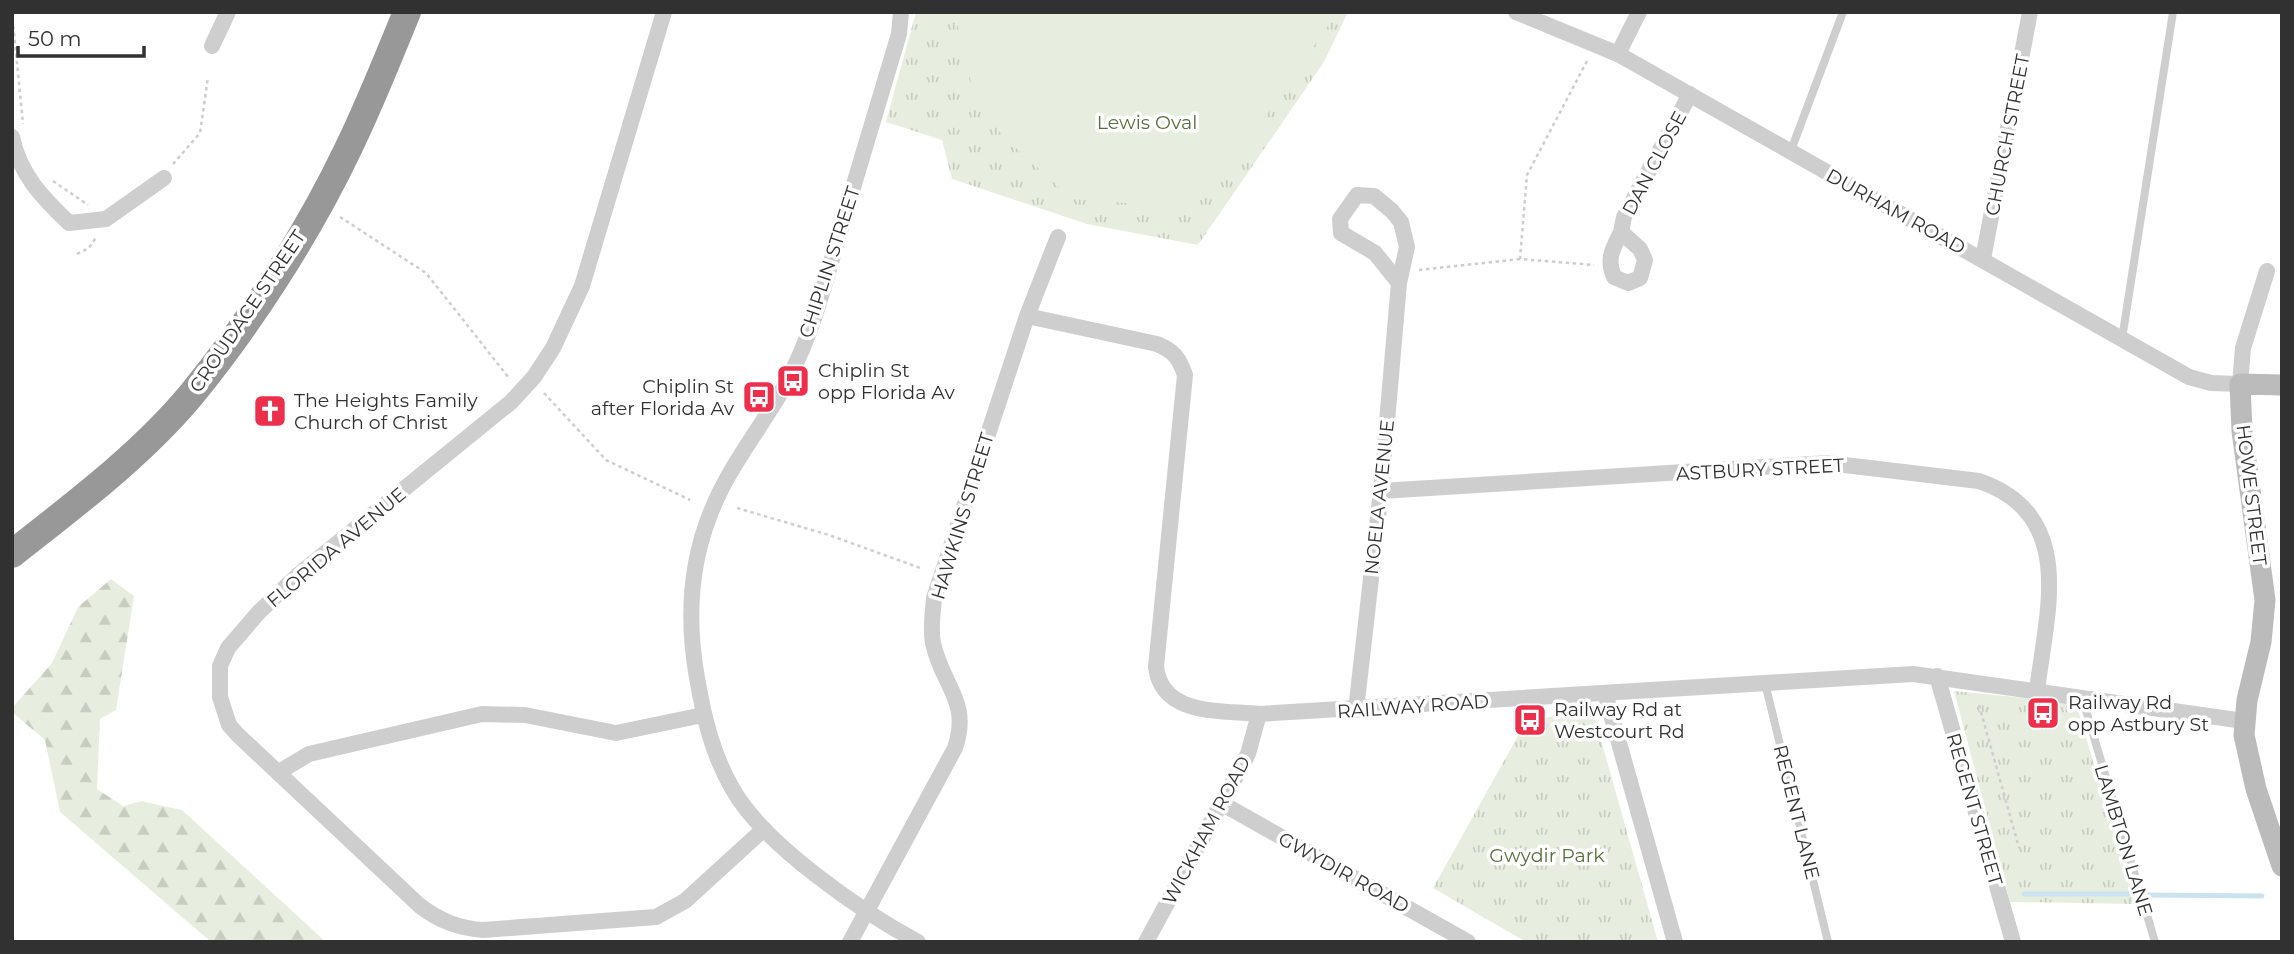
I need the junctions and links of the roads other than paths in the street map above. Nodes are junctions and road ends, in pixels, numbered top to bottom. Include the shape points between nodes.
1 (228, 12) edge
2 (407, 12) edge
3 (664, 12) edge
4 (901, 12) edge
5 (1516, 12) edge
6 (1639, 12) edge
7 (1843, 12) edge
8 (2030, 12) edge
9 (2173, 12) edge
10 (212, 46) dead end
11 (1618, 54) junction
12 (1690, 94) junction
13 (18, 132) edge
14 (1790, 153) junction
15 (164, 178) road end
16 (1621, 232) dead end
17 (1058, 237) dead end
18 (1983, 259) junction
19 (2267, 271) dead end
20 (1399, 282) junction
21 (1027, 316) junction
22 (2122, 339) junction
23 (2240, 384) junction
24 (2282, 385) edge
25 (1381, 491) junction
26 (12, 554) edge
27 (1937, 676) junction
28 (1765, 682) junction
29 (2037, 691) junction
30 (1605, 693) junction
31 (2082, 697) junction
32 (1356, 710) junction
33 (1259, 714) junction
34 (703, 715) junction
35 (2244, 720) junction
36 (279, 772) junction
37 (1221, 803) junction
38 (764, 829) junction
39 (2282, 866) edge
40 (866, 911) junction
41 (526, 934) edge
42 (849, 942) edge
43 (918, 942) edge
44 (1146, 942) edge
45 (1468, 942) edge
46 (1675, 942) edge
47 (1829, 942) edge
48 (2013, 942) edge
49 (2155, 942) edge

1 - 10 street
2 - 26 highway, CROUDACE STREET via 319,204 233,339 189,396 133,455
3 - 36 street, FLORIDA AVENUE via 582,286 563,330 534,377 493,419 297,576 228,648 218,682 223,712 238,735
4 - 34 street, CHIPLIN STREET via 899,34 807,334 778,397 721,489 703,536 692,585 690,644
5 - 11 street, DURHAM ROAD
6 - 11 street
7 - 14 lane
8 - 18 street, CHURCH STREET
9 - 22 lane
11 - 12 street, DURHAM ROAD
12 - 14 street, DURHAM ROAD
12 - 16 street, DAN CLOSE via 1630,202
13 - 15 street via 24,172 36,191 69,223 106,219
14 - 18 street, DURHAM ROAD
17 - 21 street, HAWKINS STREET
18 - 22 street, DURHAM ROAD
19 - 23 street, HOWE STREET via 2243,348
20 - 20 street, NOELA AVENUE via 1407,247 1401,222 1374,196 1357,195 1340,219 1341,233 1375,253
20 - 25 street, NOELA AVENUE
21 - 33 street, RAILWAY ROAD via 1157,344 1180,360 1185,375 1157,679 1175,702
21 - 40 street, HAWKINS STREET via 934,598 933,642 958,704 961,732
22 - 23 street, DURHAM ROAD via 2189,377
23 - 24 main road, DURHAM ROAD
23 - 35 main road, HOWE STREET via 2265,600
25 - 29 street, ASTBURY STREET via 1828,463 1979,481 2003,491 2023,507 2038,527 2047,551 2050,584
25 - 32 street, NOELA AVENUE
27 - 28 street, RAILWAY ROAD
27 - 29 street, RAILWAY ROAD
27 - 48 street, REGENT STREET
28 - 30 street, RAILWAY ROAD
28 - 47 lane, REGENT LANE
29 - 31 street, RAILWAY ROAD
30 - 32 street, RAILWAY ROAD
30 - 46 street
31 - 35 street, RAILWAY ROAD
31 - 49 lane, LAMBTON LANE
32 - 33 street, RAILWAY ROAD
33 - 37 street, WICKHAM ROAD via 1253,743
34 - 36 street via 616,733 525,715 482,715 309,754
34 - 38 street, CHIPLIN STREET via 733,791
35 - 39 main road, HOWE STREET via 2250,767
36 - 41 street, FLORIDA AVENUE via 433,916 462,928
37 - 44 street, WICKHAM ROAD
37 - 45 street, GWYDIR ROAD
38 - 40 street, CHIPLIN STREET
38 - 41 street, FLORIDA AVENUE via 669,912
40 - 42 street, HAWKINS STREET
40 - 43 street, CHIPLIN STREET

